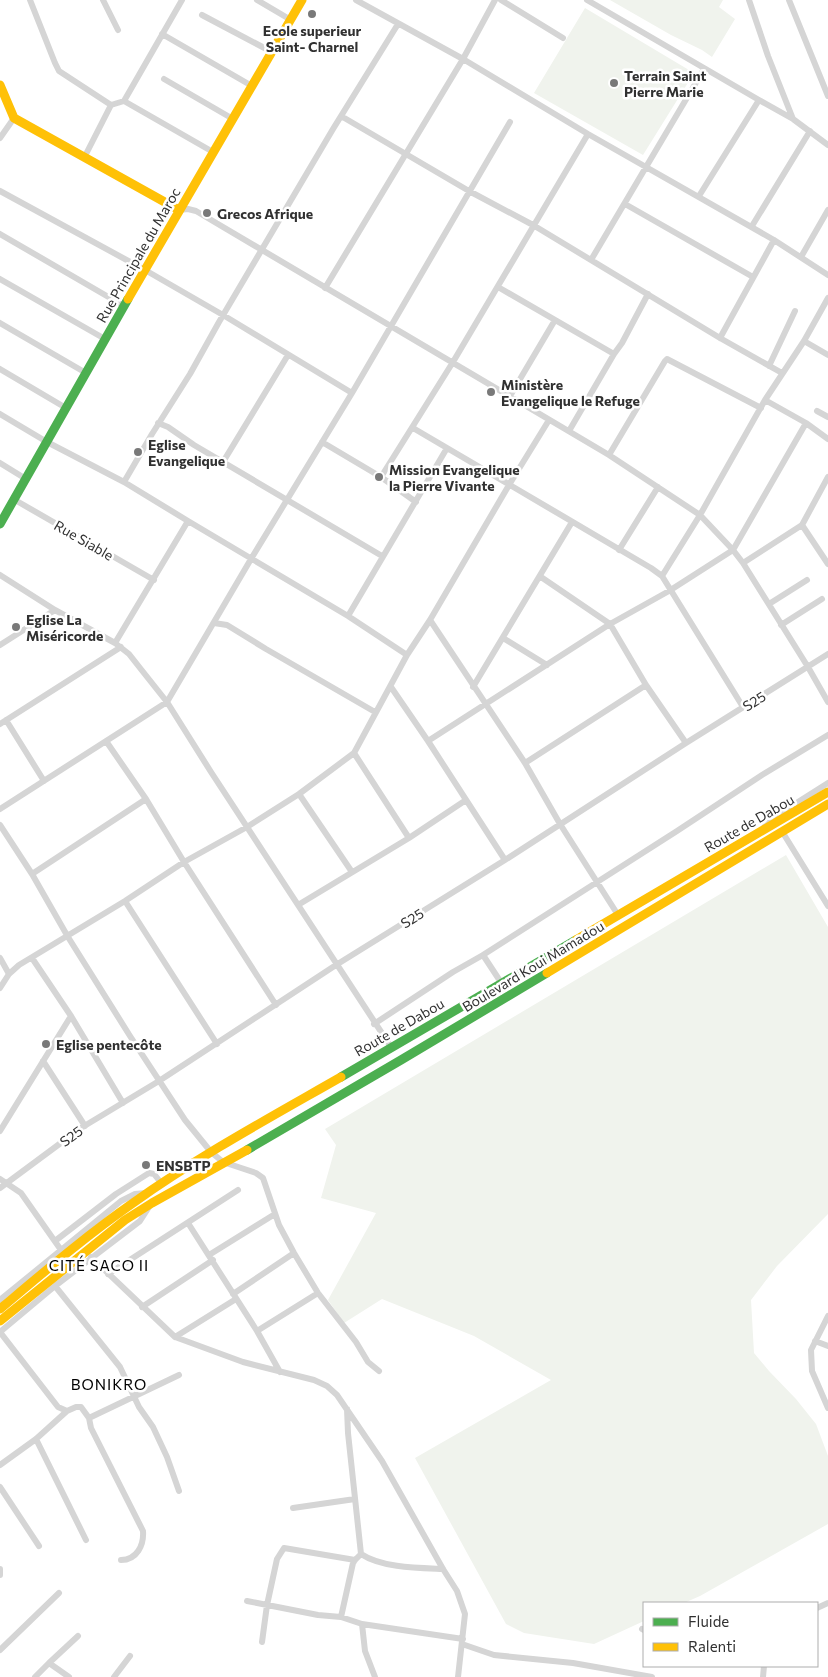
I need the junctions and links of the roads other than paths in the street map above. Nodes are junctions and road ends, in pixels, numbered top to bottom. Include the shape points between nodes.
1 (30, 0) edge
2 (103, 0) edge
3 (182, 0) edge
4 (257, 0) edge
5 (302, 0) edge
6 (356, 0) edge
7 (495, 0) edge
8 (501, 0) edge
9 (587, 0) edge
10 (749, 0) edge
11 (789, 0) edge
12 (202, 15) dead end
13 (291, 20) junction
14 (398, 24) junction
15 (118, 30) dead end
16 (162, 34) junction
17 (563, 38) dead end
18 (272, 52) junction
19 (463, 59) junction
20 (704, 69) junction
21 (164, 79) dead end
22 (0, 85) edge
23 (252, 86) junction
24 (828, 96) edge
25 (758, 100) junction
26 (124, 101) junction
27 (111, 105) junction
28 (341, 116) junction
29 (14, 118) junction
30 (794, 118) junction
31 (232, 119) junction
32 (510, 122) dead end
33 (810, 131) junction
34 (588, 134) junction
35 (0, 138) edge
36 (828, 145) edge
37 (213, 152) junction
38 (406, 153) junction
39 (84, 158) junction
40 (646, 166) junction
41 (0, 191) edge
42 (469, 191) junction
43 (699, 196) junction
44 (625, 204) junction
45 (179, 210) junction
46 (828, 210) edge
47 (533, 225) junction
48 (752, 226) junction
49 (0, 234) edge
50 (774, 240) junction
51 (262, 251) junction
52 (800, 257) junction
53 (591, 260) junction
54 (145, 270) junction
55 (828, 275) edge
56 (753, 277) junction
57 (0, 279) edge
58 (498, 287) junction
59 (325, 288) junction
60 (648, 294) junction
61 (828, 298) edge
62 (124, 306) junction
63 (795, 312) dead end
64 (223, 315) junction
65 (555, 320) junction
66 (0, 323) edge
67 (390, 326) junction
68 (720, 338) junction
69 (105, 339) junction
70 (804, 341) junction
71 (288, 354) junction
72 (614, 354) junction
73 (828, 355) edge
74 (453, 362) junction
75 (769, 366) junction
76 (0, 369) edge
77 (86, 373) junction
78 (782, 373) junction
79 (352, 393) junction
80 (510, 396) junction
81 (765, 400) junction
82 (66, 408) junction
83 (761, 408) junction
84 (817, 411) dead end
85 (0, 414) edge
86 (828, 417) edge
87 (549, 420) junction
88 (158, 423) junction
89 (806, 423) junction
90 (413, 428) junction
91 (569, 431) junction
92 (828, 439) edge
93 (47, 442) junction
94 (322, 442) junction
95 (447, 448) junction
96 (608, 455) junction
97 (223, 462) junction
98 (0, 464) edge
99 (380, 477) junction
100 (828, 477) edge
101 (26, 479) junction
102 (124, 482) junction
103 (508, 485) junction
104 (658, 487) junction
105 (15, 500) junction
106 (287, 500) junction
107 (416, 502) junction
108 (700, 515) junction
109 (1, 522) edge
110 (188, 522) junction
111 (572, 522) junction
112 (802, 525) junction
113 (619, 550) junction
114 (734, 550) junction
115 (382, 556) junction
116 (251, 559) junction
117 (743, 563) junction
118 (828, 564) edge
119 (0, 575) edge
120 (662, 576) junction
121 (541, 577) junction
122 (154, 580) junction
123 (807, 580) dead end
124 (670, 590) junction
125 (822, 600) dead end
126 (769, 604) junction
127 (55, 610) junction
128 (348, 616) junction
129 (430, 620) junction
130 (214, 623) junction
131 (610, 624) junction
132 (781, 625) junction
133 (503, 638) junction
134 (0, 645) edge
135 (118, 645) junction
136 (828, 654) edge
137 (407, 655) junction
138 (547, 665) junction
139 (808, 667) junction
140 (646, 685) junction
141 (390, 687) junction
142 (474, 687) junction
143 (167, 702) junction
144 (828, 702) edge
145 (486, 704) junction
146 (743, 707) junction
147 (376, 712) junction
148 (3, 722) edge
149 (828, 735) edge
150 (106, 741) junction
151 (428, 741) junction
152 (686, 743) junction
153 (354, 753) junction
154 (525, 763) junction
155 (44, 781) junction
156 (828, 783) edge
157 (828, 792) edge
158 (299, 794) junction
159 (146, 799) junction
160 (466, 800) junction
161 (827, 807) edge
162 (0, 809) edge
163 (560, 824) junction
164 (0, 825) edge
165 (247, 827) junction
166 (761, 832) junction
167 (783, 833) junction
168 (409, 838) junction
169 (505, 860) junction
170 (184, 862) junction
171 (352, 872) junction
172 (32, 874) junction
173 (597, 881) junction
174 (125, 901) junction
175 (298, 905) junction
176 (828, 906) edge
177 (618, 915) junction
178 (68, 937) junction
179 (483, 954) junction
180 (0, 958) edge
181 (32, 958) junction
182 (336, 965) junction
183 (9, 974) junction
184 (502, 984) junction
185 (0, 988) edge
186 (276, 1005) junction
187 (71, 1016) junction
188 (374, 1024) junction
189 (217, 1044) junction
190 (391, 1047) junction
191 (43, 1061) junction
192 (159, 1081) junction
193 (123, 1102) junction
194 (84, 1126) junction
195 (0, 1131) edge
196 (211, 1152) junction
197 (223, 1162) junction
198 (0, 1178) edge
199 (7, 1183) junction
200 (162, 1184) junction
201 (0, 1188) edge
202 (238, 1190) dead end
203 (148, 1193) junction
204 (116, 1194) junction
205 (121, 1201) junction
206 (152, 1203) junction
207 (274, 1214) junction
208 (188, 1223) junction
209 (54, 1241) junction
210 (61, 1250) junction
211 (294, 1253) junction
212 (91, 1257) junction
213 (211, 1258) junction
214 (108, 1274) junction
215 (55, 1286) junction
216 (318, 1293) junction
217 (234, 1296) junction
218 (0, 1300) edge
219 (142, 1307) junction
220 (0, 1309) edge
221 (828, 1316) edge
222 (0, 1322) edge
223 (256, 1331) junction
224 (0, 1332) edge
225 (175, 1337) junction
226 (815, 1341) junction
227 (828, 1346) edge
228 (280, 1372) junction
229 (379, 1372) dead end
230 (179, 1375) dead end
231 (135, 1396) junction
232 (828, 1408) edge
233 (348, 1409) junction
234 (67, 1411) junction
235 (89, 1418) junction
236 (36, 1439) junction
237 (0, 1465) edge
238 (0, 1487) edge
239 (179, 1491) dead end
240 (355, 1499) junction
241 (293, 1508) dead end
242 (86, 1540) dead end
243 (39, 1546) dead end
244 (361, 1554) junction
245 (121, 1560) dead end
246 (355, 1560) junction
247 (0, 1569) edge
248 (443, 1569) junction
249 (0, 1575) edge
250 (59, 1593) dead end
251 (247, 1601) dead end
252 (268, 1605) junction
253 (341, 1617) junction
254 (362, 1624) junction
255 (78, 1636) dead end
256 (463, 1641) junction
257 (262, 1642) dead end
258 (0, 1650) edge
259 (130, 1656) dead end
260 (49, 1663) junction
261 (35, 1677) edge
262 (68, 1677) edge
263 (114, 1677) edge
264 (375, 1677) edge
265 (458, 1677) edge
266 (652, 1677) edge

1 - 27 street via 60,71
2 - 15 street
3 - 16 street
4 - 13 street
5 - 13 main road, Rue Principale du Maroc
6 - 14 street
7 - 19 street
8 - 17 street
9 - 20 street
10 - 30 street
11 - 24 street
12 - 18 street
13 - 18 main road, Rue Principale du Maroc
14 - 19 street
14 - 28 street
16 - 23 street
16 - 26 street
18 - 23 main road, Rue Principale du Maroc
19 - 34 street
19 - 38 street
20 - 25 street
20 - 40 street
21 - 31 street
22 - 29 main road
23 - 31 main road, Rue Principale du Maroc
25 - 30 street
25 - 43 street
26 - 27 street
26 - 37 street
27 - 39 street
28 - 38 street
28 - 51 street
29 - 35 street
29 - 39 main road
30 - 33 street
31 - 37 main road, Rue Principale du Maroc
32 - 42 street
33 - 36 street
33 - 48 street
34 - 40 street
34 - 47 street
37 - 45 main road, Rue Principale du Maroc
38 - 42 street
38 - 59 street
39 - 45 main road
40 - 43 street
40 - 44 street
41 - 54 street
42 - 47 street
42 - 67 street
43 - 48 street
44 - 53 street
44 - 56 street
45 - 51 street via 196,212
45 - 54 main road, Rue Principale du Maroc
46 - 52 street
47 - 53 street
47 - 58 street
48 - 50 street
49 - 62 street
50 - 52 street
50 - 56 street
51 - 59 street
51 - 64 street
52 - 55 street
53 - 60 street
54 - 62 main road, Rue Principale du Maroc
54 - 64 street
56 - 68 street
57 - 69 street
58 - 65 street
58 - 74 street
59 - 67 street
60 - 68 street
60 - 72 street
61 - 70 street
62 - 69 main road, Rue Principale du Maroc
63 - 75 street
64 - 71 street
64 - 88 street
65 - 72 street
65 - 80 street
66 - 77 street
67 - 74 street
67 - 79 street
68 - 75 street
69 - 77 main road, Rue Principale du Maroc
70 - 73 street
70 - 78 street
71 - 79 street
71 - 97 street
72 - 91 street
74 - 80 street
74 - 90 street
75 - 78 street
76 - 82 street
77 - 82 main road, Rue Principale du Maroc
78 - 81 street
79 - 94 street
80 - 87 street
81 - 83 street
81 - 89 street
82 - 93 main road, Rue Principale du Maroc
83 - 96 street via 667,359
83 - 108 street
84 - 86 street
85 - 93 street
87 - 91 street
87 - 103 street
88 - 97 street
88 - 102 street
89 - 92 street
89 - 114 street
90 - 95 street
90 - 99 street
91 - 96 street
93 - 101 main road, Rue Principale du Maroc
93 - 102 street
94 - 99 street
94 - 106 street
95 - 103 street
95 - 107 street
96 - 104 street
97 - 106 street
98 - 101 street
99 - 107 street
100 - 112 street
101 - 105 main road, Rue Principale du Maroc
102 - 110 street
103 - 111 street
103 - 129 street
104 - 108 street
104 - 113 street
105 - 109 main road, Rue Principale du Maroc
105 - 122 street, Rue Siable
106 - 115 street
106 - 116 street
107 - 115 street
108 - 114 street
108 - 120 street
110 - 116 street
110 - 122 street
111 - 113 street
111 - 121 street
112 - 117 street
112 - 118 street
113 - 120 street
114 - 117 street
114 - 124 street
115 - 128 street
116 - 128 street
116 - 130 street
117 - 126 street
119 - 127 street
120 - 124 street
121 - 131 street
121 - 133 street
122 - 135 street
123 - 126 street
124 - 131 street
124 - 146 street
125 - 132 street
126 - 132 street
127 - 134 street
127 - 135 street
128 - 137 street
129 - 137 street
129 - 142 street
130 - 143 street
130 - 147 street via 227,625
131 - 138 street
131 - 140 street
132 - 139 street
133 - 138 street
133 - 142 street
135 - 143 street
135 - 148 street
136 - 139 street, S25
137 - 141 street
138 - 145 street
139 - 144 street
139 - 146 street, S25
140 - 152 street
140 - 154 street
141 - 147 street
141 - 151 street
142 - 145 street
143 - 150 street
143 - 165 street
145 - 151 street
145 - 154 street
146 - 152 street, S25
147 - 153 street
148 - 155 street
149 - 173 street
150 - 155 street
150 - 159 street
151 - 160 street
152 - 163 street, S25
153 - 158 street
153 - 168 street
154 - 163 street
155 - 162 street
156 - 166 street via 768,821
157 - 166 main road, Route de Dabou
158 - 165 street
158 - 171 street
159 - 170 street
159 - 172 street
160 - 168 street
160 - 169 street
161 - 167 main road, Boulevard Koui Mamadou
163 - 169 street, S25
163 - 173 street
164 - 172 street
165 - 170 street
165 - 175 street
166 - 177 main road, Route de Dabou
167 - 176 street
167 - 197 main road, Boulevard Koui Mamadou
168 - 171 street
169 - 182 street, S25
170 - 174 street
170 - 186 street
171 - 175 street
172 - 178 street
173 - 177 street
173 - 179 street
174 - 178 street
174 - 189 street
175 - 182 street
177 - 184 main road, Route de Dabou
178 - 181 street
178 - 192 street
179 - 184 street
179 - 188 street
180 - 183 street
181 - 183 street
181 - 187 street
182 - 186 street, S25
182 - 188 street
183 - 185 street
184 - 190 main road, Route de Dabou
186 - 189 street, S25
187 - 191 street
187 - 193 street
188 - 190 street
189 - 192 street, S25
190 - 196 main road, Route de Dabou
191 - 194 street
191 - 195 street
192 - 193 street, S25
192 - 196 street
193 - 194 street, S25
194 - 199 street, S25
196 - 197 street
196 - 200 main road, Route de Dabou
197 - 206 main road
197 - 207 street via 263,1178
198 - 199 street
199 - 201 street, S25
199 - 209 street via 21,1193
200 - 203 main road, Route de Dabou
200 - 204 street via 149,1173
202 - 208 street
203 - 205 street via 135,1194
203 - 220 main road, Route de Dabou via 81,1241
204 - 205 street
204 - 209 street
205 - 210 street
206 - 212 street via 140,1221
206 - 222 main road via 125,1220
207 - 211 street
207 - 213 street
208 - 213 street
208 - 214 street
209 - 210 street
210 - 218 street
211 - 216 street
211 - 217 street
212 - 214 street
212 - 215 street
213 - 217 street
213 - 219 street
214 - 219 street
215 - 224 street
215 - 231 street via 120,1367
216 - 223 street
216 - 229 street via 368,1362
217 - 223 street
217 - 225 street
219 - 225 street
221 - 226 street
223 - 228 street
224 - 234 street via 58,1407
225 - 228 street
226 - 227 street
226 - 232 street via 811,1350 812,1371
228 - 233 street via 327,1386
230 - 231 street
231 - 235 street
231 - 239 street via 167,1457
233 - 240 street
233 - 248 street via 382,1461
234 - 235 street via 81,1407
234 - 236 street
235 - 245 street via 91,1428 143,1531 141,1548 133,1556
236 - 237 street
236 - 242 street
238 - 243 street
240 - 241 street
240 - 244 street
244 - 246 street
244 - 248 street via 368,1559 388,1563
246 - 252 street via 284,1548 278,1559
246 - 253 street
247 - 249 street
248 - 256 street via 457,1590 465,1614
250 - 258 street
251 - 252 street
252 - 253 street
252 - 257 street
253 - 254 street
254 - 256 street
254 - 264 street via 365,1651
255 - 260 street
256 - 265 street
256 - 266 street via 494,1655 573,1663
259 - 263 street
260 - 261 street
260 - 262 street

